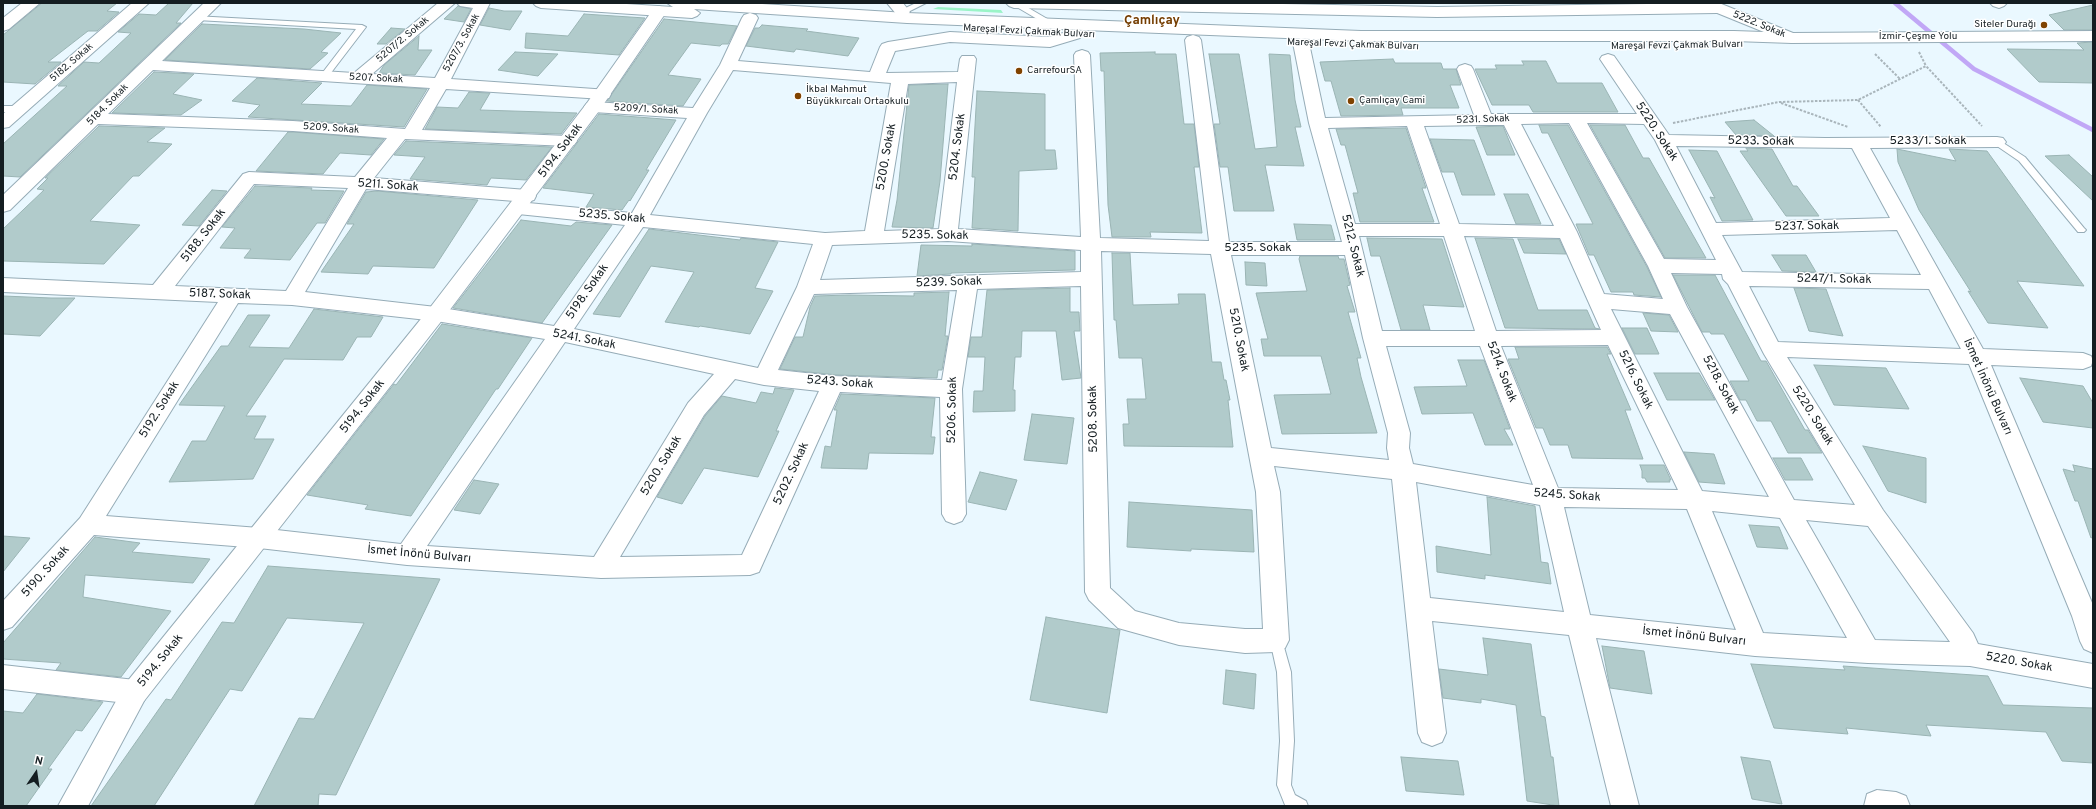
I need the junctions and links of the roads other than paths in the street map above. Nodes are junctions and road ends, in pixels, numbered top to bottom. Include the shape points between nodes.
1 (32, 3) edge
2 (141, 3) edge
3 (213, 3) edge
4 (447, 3) edge
5 (465, 3) edge
6 (541, 3) edge
7 (922, 3) edge
8 (1014, 3) edge
9 (1173, 4) edge
10 (1292, 6) edge
11 (1711, 6) edge
12 (667, 7) edge
13 (1436, 8) edge
14 (896, 10) edge
15 (197, 18) junction
16 (750, 18) junction
17 (1052, 24) junction
18 (3, 26) edge
19 (975, 30) junction
20 (2093, 36) edge
21 (1792, 38) junction
22 (990, 39) junction
23 (1193, 40) junction
24 (1301, 43) junction
25 (1078, 45) junction
26 (968, 59) dead end
27 (1608, 59) dead end
28 (148, 65) junction
29 (728, 65) junction
30 (1465, 69) dead end
31 (877, 75) junction
32 (324, 76) junction
33 (966, 77) junction
34 (358, 78) junction
35 (900, 78) junction
36 (441, 82) junction
37 (598, 100) junction
38 (10, 109) edge
39 (698, 113) junction
40 (1575, 118) junction
41 (94, 119) junction
42 (1485, 120) junction
43 (1510, 120) junction
44 (1414, 122) junction
45 (3, 123) edge
46 (1318, 123) junction
47 (1655, 129) junction
48 (405, 134) junction
49 (1854, 135) junction
50 (568, 141) junction
51 (1997, 142) joint
52 (249, 178) joint
53 (360, 183) junction
54 (522, 202) junction
55 (3, 206) edge
56 (638, 220) junction
57 (1903, 224) junction
58 (1710, 229) junction
59 (1348, 230) junction
60 (1452, 230) junction
61 (2082, 230) dead end
62 (1567, 232) junction
63 (948, 235) junction
64 (874, 236) junction
65 (826, 239) junction
66 (1092, 244) junction
67 (1220, 248) junction
68 (1353, 249) junction
69 (1658, 266) junction
70 (1731, 273) junction
71 (1090, 279) junction
72 (968, 282) junction
73 (1934, 282) junction
74 (3, 285) edge
75 (807, 287) junction
76 (158, 293) junction
77 (232, 296) junction
78 (292, 298) junction
79 (1597, 301) junction
80 (1677, 307) junction
81 (436, 314) junction
82 (560, 334) junction
83 (1614, 336) junction
84 (1373, 338) junction
85 (1488, 339) junction
86 (1771, 349) junction
87 (1976, 356) junction
88 (2082, 362) dead end
89 (730, 370) junction
90 (764, 377) junction
91 (833, 384) junction
92 (951, 389) junction
93 (1262, 456) junction
94 (1401, 459) junction
95 (1550, 497) junction
96 (1695, 500) junction
97 (1787, 509) junction
98 (954, 514) dead end
99 (1875, 517) junction
100 (88, 525) junction
101 (259, 538) junction
102 (407, 555) junction
103 (750, 565) joint
104 (601, 568) junction
105 (1419, 608) junction
106 (3, 619) edge
107 (1579, 624) junction
108 (1276, 640) junction
109 (2093, 641) edge
110 (1755, 644) junction
111 (1868, 651) junction
112 (1970, 654) junction
113 (2093, 676) edge
114 (3, 677) edge
115 (135, 692) junction
116 (1432, 734) dead end
117 (72, 806) edge
118 (1301, 806) edge
119 (1626, 806) edge

1 - 18 main road
2 - 38 main road, 5182. Sokak
3 - 15 main road, 5184. Sokak
4 - 34 main road, 5207/2. Sokak
5 - 36 main road, 5207/3. Sokak via 483,4
6 - 12 main road, Mareşal Fevzi Çakmak Bulvarı
7 - 14 lane
8 - 9 main road
8 - 17 lane
9 - 10 main road
10 - 13 main road
11 - 13 main road
11 - 21 main road, 5222. Sokak
12 - 14 main road, Mareşal Fevzi Çakmak Bulvarı
12 - 16 main road, Mareşal Fevzi Çakmak Bulvarı
12 - 37 main road, 5194. Sokak
14 - 17 main road, Mareşal Fevzi Çakmak Bulvarı
15 - 28 main road, 5184. Sokak
15 - 32 lane via 362,27
16 - 19 main road, Mareşal Fevzi Çakmak Bulvarı
16 - 29 main road, 5198. Sokak
17 - 21 main road, Mareşal Fevzi Çakmak Bulvarı via 1362,36
19 - 22 main road
19 - 25 main road, Mareşal Fevzi Çakmak Bulvarı
20 - 21 main road, İzmir-Çeşme Yolu
21 - 24 main road, Mareşal Fevzi Çakmak Bulvarı via 1734,46 1456,47
22 - 25 main road
22 - 31 main road via 950,37 888,47
23 - 24 main road, Mareşal Fevzi Çakmak Bulvarı
23 - 25 main road, Mareşal Fevzi Çakmak Bulvarı
23 - 67 main road, 5210. Sokak
24 - 46 main road, 5212. Sokak
25 - 66 main road, 5208. Sokak
26 - 33 main road, 5204. Sokak
27 - 47 main road, 5220. Sokak
28 - 32 main road, 5207. Sokak
28 - 41 main road, 5184. Sokak
29 - 31 main road
29 - 39 main road, 5198. Sokak
30 - 42 main road
31 - 35 main road
32 - 34 main road, 5207. Sokak
33 - 35 main road
33 - 63 main road, 5204. Sokak
34 - 36 main road, 5207. Sokak
35 - 64 main road, 5200. Sokak
36 - 37 main road, 5207. Sokak
36 - 48 main road, 5207/3. Sokak via 425,112
37 - 39 main road, 5209/1. Sokak
37 - 50 main road, 5194. Sokak
38 - 45 main road, 5182. Sokak
39 - 56 main road, 5198. Sokak
40 - 43 main road, 5231. Sokak
40 - 47 main road, 5231. Sokak
40 - 69 main road, 5218. Sokak
41 - 48 main road, 5209. Sokak via 293,126
41 - 55 main road, 5184. Sokak
42 - 43 main road, 5231. Sokak
42 - 44 main road, 5231. Sokak
43 - 62 main road, 5216. Sokak
44 - 46 main road, 5231. Sokak
44 - 60 main road, 5214. Sokak
46 - 59 main road, 5212. Sokak
47 - 49 main road, 5233. Sokak
47 - 58 main road, 5220. Sokak
48 - 50 main road, 5209. Sokak
48 - 53 main road
49 - 51 main road, 5233/1. Sokak via 1894,142
49 - 57 main road, İsmet İnönü Bulvarı
50 - 54 main road, 5194. Sokak
51 - 61 lane via 2022,159
52 - 53 main road, 5211. Sokak
52 - 76 main road, 5188. Sokak
53 - 54 main road, 5211. Sokak
53 - 78 main road
54 - 56 main road, 5235. Sokak
54 - 81 main road, 5194. Sokak
56 - 65 main road, 5235. Sokak
56 - 82 main road, 5198. Sokak
57 - 58 main road, 5237. Sokak
57 - 73 main road, İsmet İnönü Bulvarı
58 - 70 main road, 5220. Sokak
59 - 60 main road
59 - 68 main road, 5212. Sokak
60 - 62 main road
60 - 85 main road, 5214. Sokak
62 - 79 main road, 5216. Sokak
63 - 64 main road, 5235. Sokak
63 - 66 main road, 5235. Sokak
64 - 65 main road, 5235. Sokak
65 - 75 main road
66 - 67 main road, 5235. Sokak
66 - 71 main road, 5208. Sokak
67 - 68 main road, 5235. Sokak
67 - 93 main road, 5210. Sokak
68 - 84 main road, 5212. Sokak
69 - 70 main road, 5247/1. Sokak
69 - 80 main road, 5218. Sokak
70 - 73 main road, 5247/1. Sokak
70 - 86 main road, 5220. Sokak
71 - 72 main road, 5239. Sokak
71 - 108 main road, 5208. Sokak via 1098,592 1127,620 1179,634 1245,642
72 - 75 main road, 5239. Sokak
72 - 92 main road, 5206. Sokak
73 - 87 main road, İsmet İnönü Bulvarı
74 - 76 main road, 5187. Sokak
75 - 90 main road
76 - 77 main road, 5187. Sokak
77 - 78 main road, 5187. Sokak
77 - 100 main road, 5192. Sokak
78 - 81 main road, 5187. Sokak
79 - 80 main road
79 - 83 main road, 5216. Sokak
80 - 97 main road, 5218. Sokak
81 - 82 main road, 5241. Sokak
81 - 101 main road, 5194. Sokak
82 - 89 main road, 5241. Sokak
82 - 102 main road, 5198. Sokak
83 - 85 main road
83 - 96 main road, 5216. Sokak
84 - 85 main road
84 - 94 main road, 5212. Sokak via 1399,433
85 - 95 main road, 5214. Sokak
86 - 87 main road
86 - 99 main road, 5220. Sokak
87 - 88 main road
87 - 109 main road, İsmet İnönü Bulvarı
89 - 90 main road, 5243. Sokak
89 - 104 main road, 5200. Sokak via 696,409
90 - 91 main road, 5243. Sokak
91 - 92 main road, 5243. Sokak
91 - 103 main road, 5202. Sokak
92 - 98 main road, 5206. Sokak
93 - 94 main road, 5245. Sokak
93 - 108 main road, 5210. Sokak via 1268,492
94 - 95 main road, 5245. Sokak
94 - 105 main road, 5212. Sokak
95 - 96 main road, 5245. Sokak
95 - 107 main road, 5214. Sokak
96 - 97 main road, 5245. Sokak
96 - 110 main road, 5216. Sokak
97 - 99 main road, 5245. Sokak
97 - 111 main road, 5218. Sokak
99 - 112 main road, 5220. Sokak via 1964,641
100 - 101 main road, İsmet İnönü Bulvarı
100 - 106 main road, 5190. Sokak
101 - 102 main road, İsmet İnönü Bulvarı
101 - 115 main road, 5194. Sokak
102 - 104 main road, İsmet İnönü Bulvarı
103 - 104 main road, İsmet İnönü Bulvarı
105 - 107 main road, İsmet İnönü Bulvarı
105 - 116 main road, 5212. Sokak
107 - 110 main road, İsmet İnönü Bulvarı
107 - 119 main road, 5214. Sokak
108 - 118 lane via 1284,672 1287,741 1284,784 1290,800
110 - 111 main road, İsmet İnönü Bulvarı
111 - 112 main road, İsmet İnönü Bulvarı
112 - 113 main road, 5220. Sokak
114 - 115 main road
115 - 117 main road, 5194. Sokak

